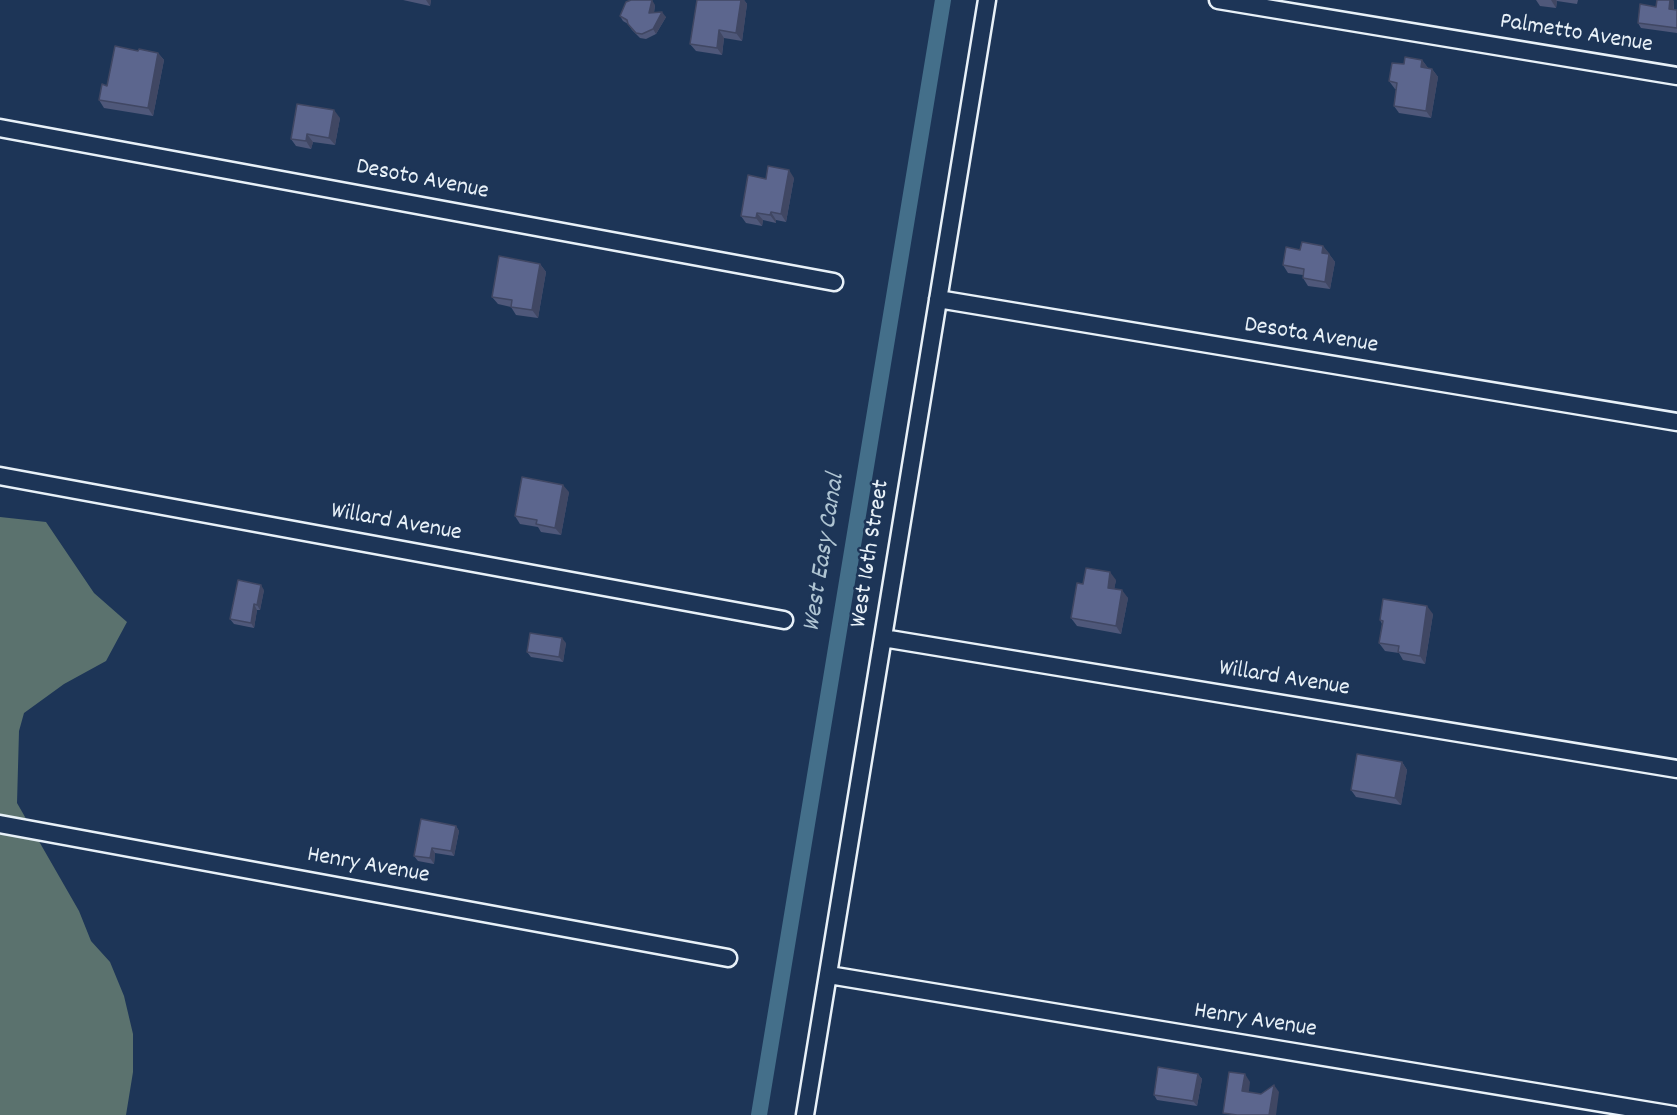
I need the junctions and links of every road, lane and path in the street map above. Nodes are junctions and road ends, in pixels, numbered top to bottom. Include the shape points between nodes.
1 (987, 0) edge
2 (1218, 0) edge
3 (1677, 76) edge
4 (0, 128) edge
5 (834, 282) dead end
6 (938, 299) junction
7 (1677, 422) edge
8 (0, 476) edge
9 (784, 620) dead end
10 (883, 638) junction
11 (1677, 769) edge
12 (0, 824) edge
13 (728, 958) dead end
14 (829, 975) junction
15 (805, 1115) edge
16 (1674, 1115) edge

1 - 6 street, West 16th Street
2 - 3 street, Palmetto Avenue
4 - 5 street, Desoto Avenue
6 - 7 street, Desota Avenue
6 - 10 street, West 16th Street
8 - 9 street, Willard Avenue
10 - 11 street, Willard Avenue
10 - 14 street, West 16th Street
12 - 13 street, Henry Avenue
14 - 15 street, West 16th Street
14 - 16 street, Henry Avenue

